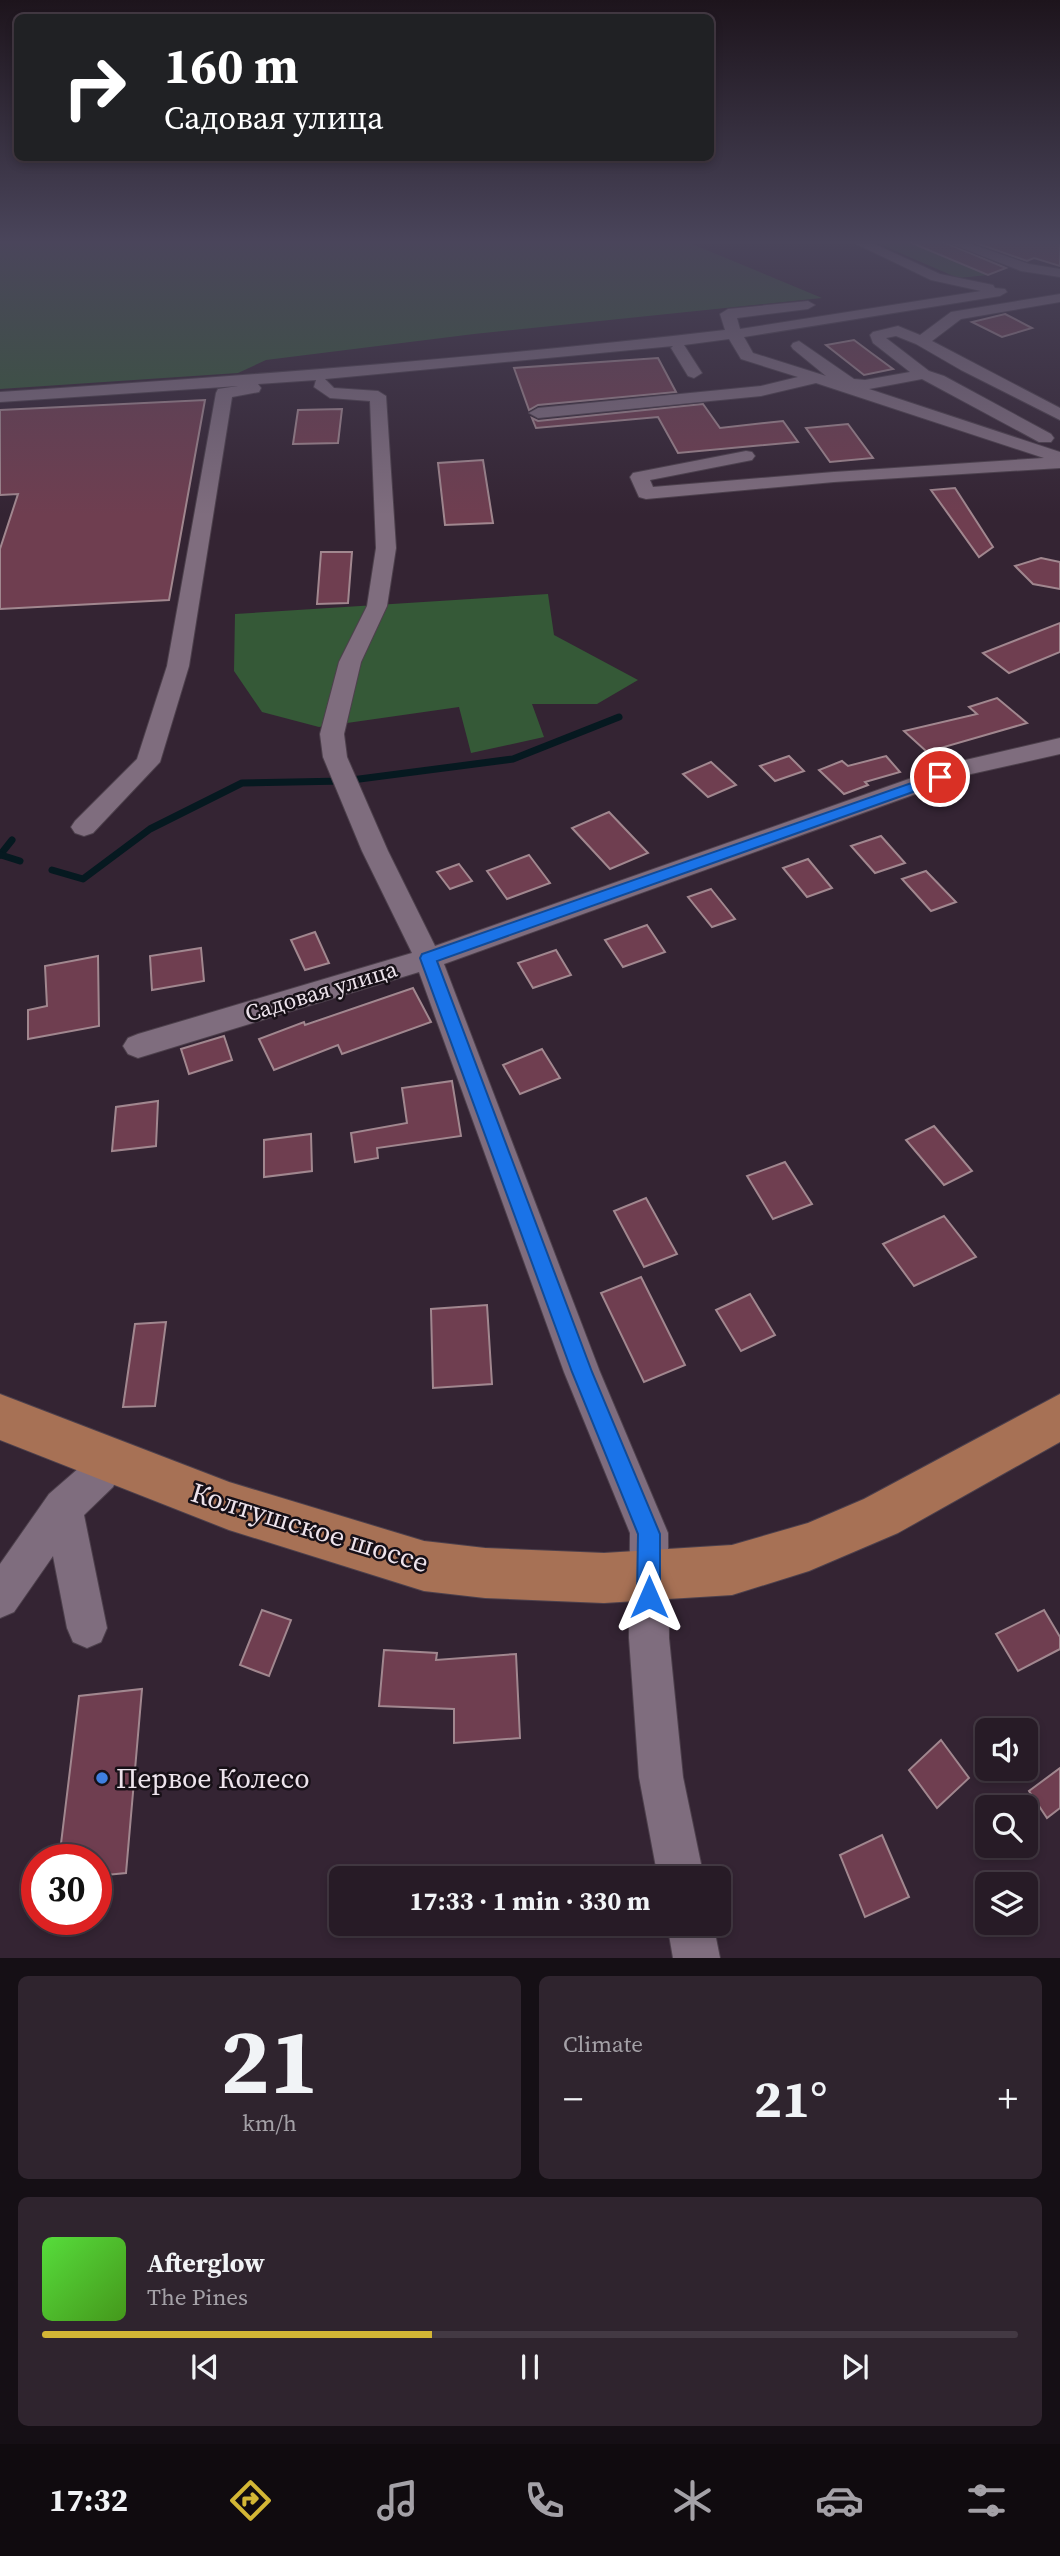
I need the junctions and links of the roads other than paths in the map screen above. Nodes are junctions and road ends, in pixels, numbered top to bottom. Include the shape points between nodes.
1 (734, 332) edge
2 (768, 332) edge
3 (891, 332) edge
4 (901, 332) edge
5 (933, 332) edge
6 (736, 338) junction
7 (922, 341) junction
8 (799, 346) dead end
9 (679, 348) junction
10 (694, 373) dead end
11 (916, 376) junction
12 (815, 379) junction
13 (322, 383) junction
14 (0, 397) edge
15 (538, 413) dead end
16 (1060, 415) edge
17 (1060, 445) edge
18 (746, 456) dead end
19 (1060, 461) edge
20 (1060, 746) edge
21 (84, 827) dead end
22 (428, 958) junction
23 (138, 1046) dead end
24 (0, 1417) edge
25 (1060, 1417) edge
26 (107, 1459) junction
27 (63, 1508) junction
28 (649, 1577) junction
29 (0, 1598) edge
30 (86, 1628) dead end
31 (679, 1866) edge
32 (693, 1936) edge
33 (697, 1958) edge

1 - 6 street
2 - 6 street
3 - 11 street via 878,335 879,340
4 - 7 street
5 - 7 street
6 - 9 street
6 - 12 street via 747,356
6 - 14 street via 258,380
7 - 16 street
8 - 11 street via 853,384
9 - 10 street
9 - 13 street
11 - 17 street via 938,379
12 - 15 street via 761,391
12 - 19 street via 938,416
13 - 21 street via 224,393 178,666 148,762
13 - 22 street via 330,393 378,396 386,548 377,606 350,662 332,734 335,757
18 - 19 street via 639,477 646,493
20 - 22 street, Садовая улица via 965,768
22 - 23 street, Садовая улица
22 - 28 street via 582,1372 649,1534
24 - 26 main road, Колтушское шоссе
25 - 28 main road, Колтушское шоссе via 881,1516 809,1547 732,1570
26 - 27 street via 100,1474
26 - 28 main road, Колтушское шоссе via 229,1506 424,1566 485,1573
27 - 29 street
27 - 30 street
28 - 31 street via 649,1638 661,1777
32 - 33 street

